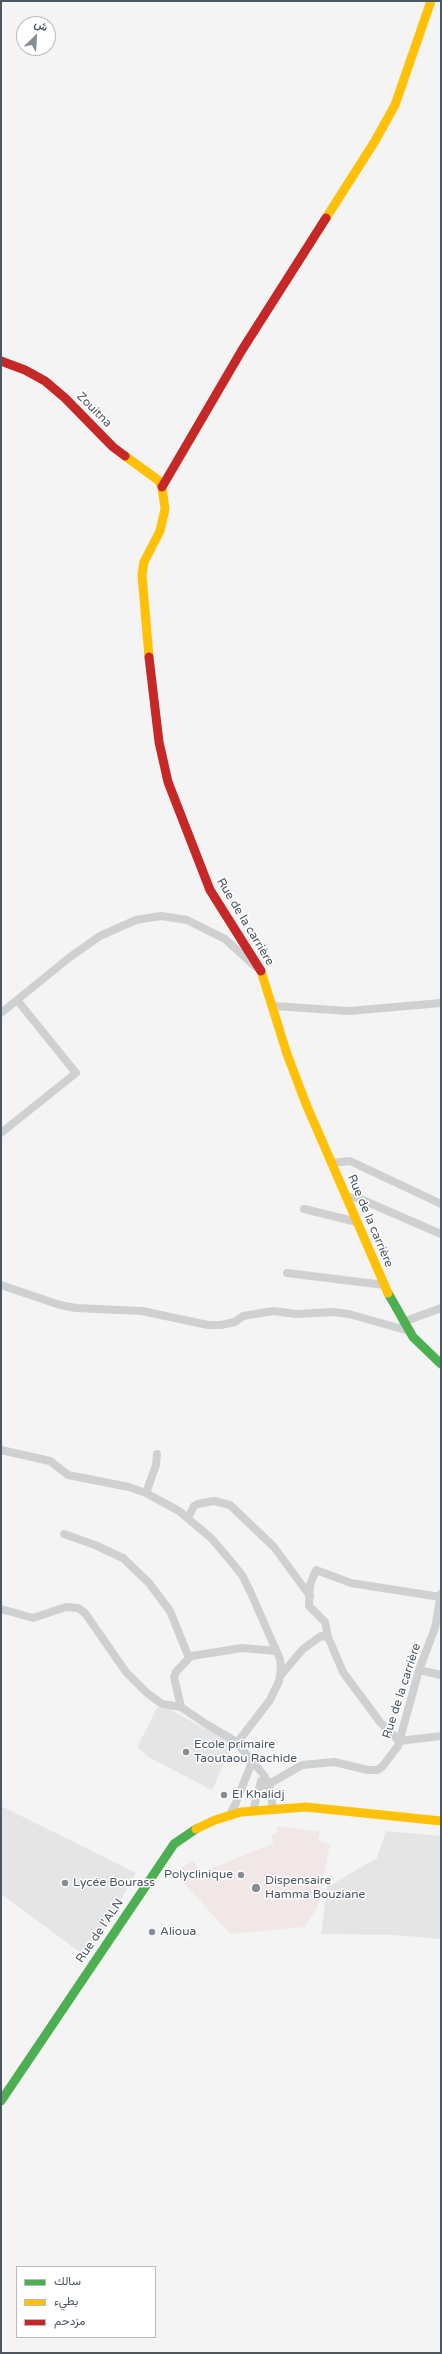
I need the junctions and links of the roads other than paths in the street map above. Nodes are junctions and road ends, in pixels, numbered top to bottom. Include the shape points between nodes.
1 (431, 1) edge
2 (1, 361) edge
3 (162, 487) junction
4 (263, 976) junction
5 (18, 1000) junction
6 (441, 1004) edge
7 (273, 1006) junction
8 (1, 1013) edge
9 (1, 1133) edge
10 (332, 1163) junction
11 (347, 1197) junction
12 (441, 1204) edge
13 (304, 1209) dead end
14 (357, 1222) junction
15 (441, 1234) edge
16 (287, 1273) dead end
17 (1, 1285) edge
18 (384, 1285) junction
19 (441, 1308) edge
20 (403, 1322) junction
21 (409, 1331) junction
22 (441, 1364) edge
23 (1, 1450) edge
24 (156, 1454) dead end
25 (146, 1493) junction
26 (188, 1518) junction
27 (64, 1534) dead end
28 (311, 1596) junction
29 (441, 1596) edge
30 (1, 1609) edge
31 (438, 1629) edge
32 (328, 1636) junction
33 (276, 1651) junction
34 (189, 1658) junction
35 (419, 1670) junction
36 (281, 1675) junction
37 (441, 1676) edge
38 (181, 1707) junction
39 (441, 1736) edge
40 (399, 1741) junction
41 (237, 1743) junction
42 (252, 1762) junction
43 (263, 1774) junction
44 (269, 1784) junction
45 (260, 1786) junction
46 (273, 1809) junction
47 (253, 1811) junction
48 (229, 1816) junction
49 (441, 1821) edge
50 (1, 2101) edge

1 - 3 street via 395,105 242,350
2 - 3 street, Zouitna via 45,381 113,448 158,480
3 - 4 street, Rue de la carrière via 165,509 160,531 144,562 142,576 159,742 179,812 210,890 255,958
4 - 5 street via 241,951 218,934 187,920 160,916 136,920 100,936
4 - 7 street, Rue de la carrière
5 - 8 street
5 - 9 street via 76,1073
6 - 7 street via 349,1012
7 - 10 street, Rue de la carrière via 306,1104
10 - 11 street, Rue de la carrière
10 - 12 street via 350,1161
11 - 14 street, Rue de la carrière
11 - 15 street via 358,1198
13 - 14 street
14 - 18 street, Rue de la carrière
16 - 18 street
17 - 21 street via 76,1308 142,1311 208,1325 235,1322 243,1316 273,1311 296,1314 333,1312
18 - 20 street, Rue de la carrière
19 - 20 street
20 - 21 street, Rue de la carrière
21 - 22 street, Rue de la carrière
23 - 25 street via 50,1461 68,1475 129,1487
24 - 25 street via 156,1465
25 - 26 street via 164,1501
26 - 28 street via 194,1506 198,1504 214,1501 230,1505 274,1547
26 - 33 street via 211,1538 242,1575
27 - 34 street via 108,1550 123,1558 138,1572 170,1611
28 - 29 street via 310,1585 316,1570 351,1583
28 - 32 street via 309,1606 325,1622
29 - 31 street, Rue de la carrière
30 - 38 street via 33,1618 56,1608 78,1608 86,1613 126,1672 147,1693 162,1704
31 - 35 street, Rue de la carrière
32 - 36 street via 321,1636 303,1649
32 - 40 street via 343,1672 380,1722
33 - 34 street via 242,1648
33 - 36 street via 280,1660
34 - 38 street via 174,1677
35 - 37 street
35 - 40 street, Rue de la carrière
36 - 41 street via 270,1700
38 - 41 street
39 - 40 street
40 - 44 street, Rue de la carrière via 382,1767 376,1770 334,1762 302,1765
41 - 42 street
42 - 43 street
42 - 48 street via 236,1805
43 - 44 street
43 - 45 street
44 - 45 street
44 - 46 street
45 - 47 street
46 - 47 street, Rue de l'ALN
46 - 49 street, Rue de l'ALN via 306,1807
47 - 48 street, Rue de l'ALN
48 - 50 street, Rue de l'ALN via 191,1832 174,1844

